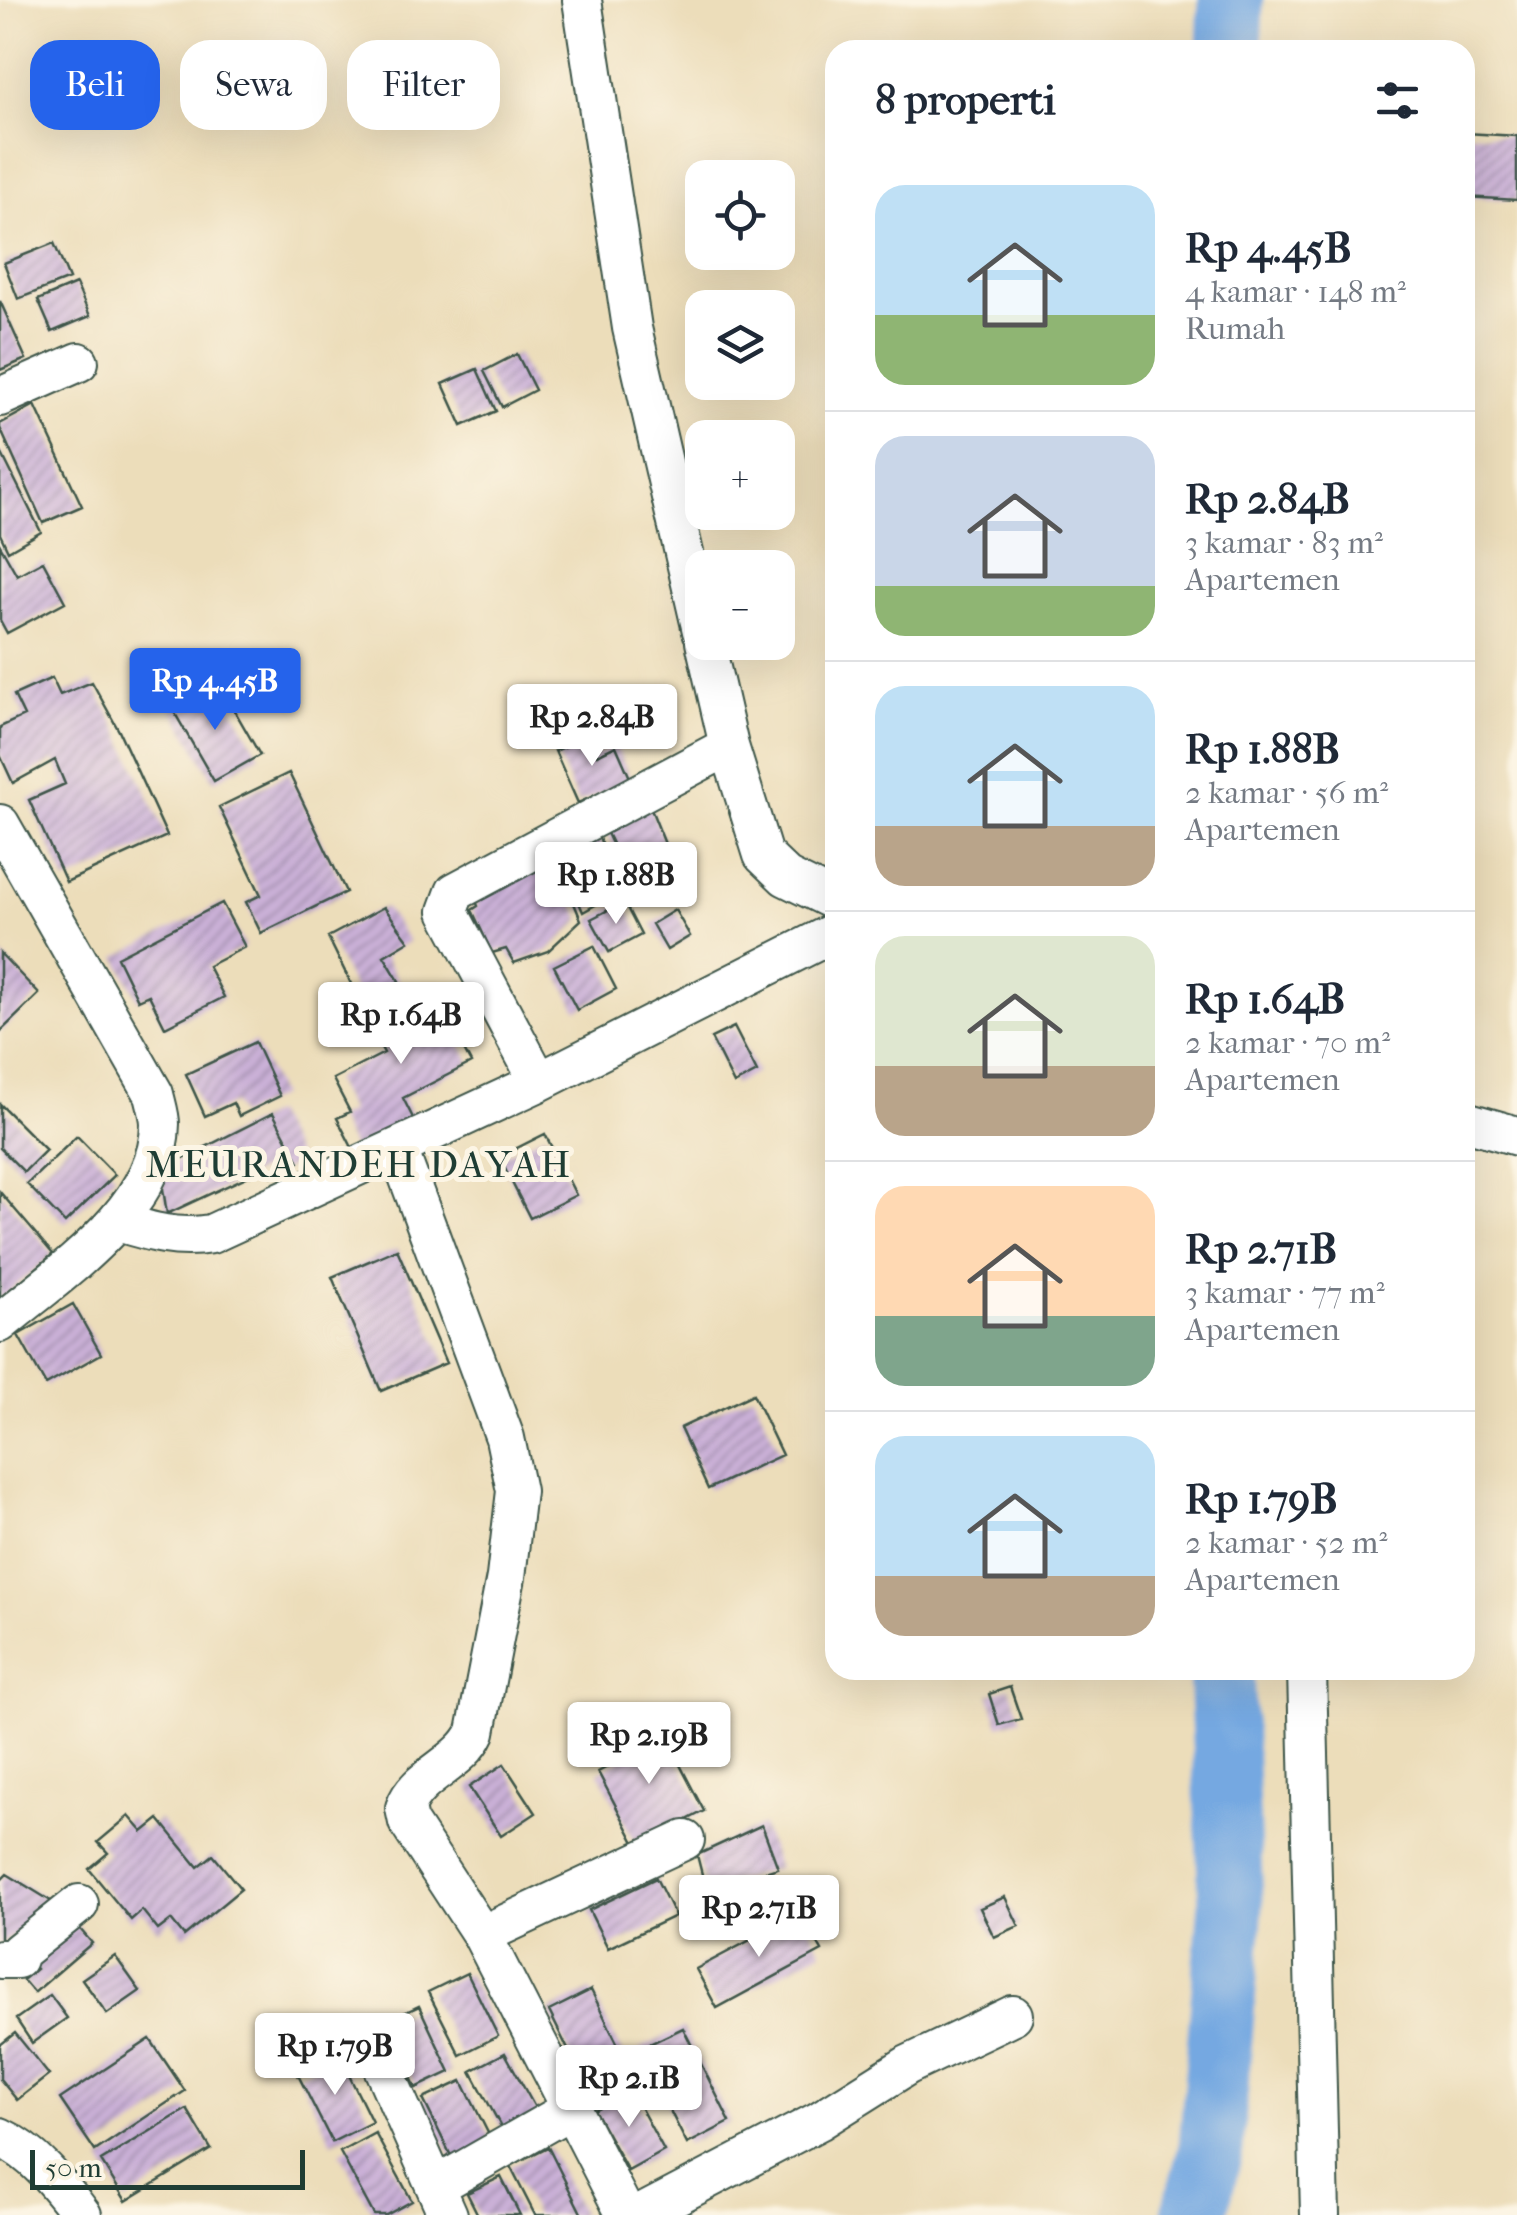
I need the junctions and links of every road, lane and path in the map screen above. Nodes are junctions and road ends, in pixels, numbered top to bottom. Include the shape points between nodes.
1 (582, 0) edge
2 (79, 362) dead end
3 (0, 397) edge
4 (685, 557) edge
5 (709, 660) edge
6 (729, 746) junction
7 (0, 824) edge
8 (825, 897) edge
9 (825, 937) edge
10 (540, 1082) junction
11 (1475, 1124) edge
12 (1517, 1136) edge
13 (398, 1149) junction
14 (118, 1222) junction
15 (0, 1323) edge
16 (1307, 1680) edge
17 (685, 1840) dead end
18 (80, 1904) dead end
19 (482, 1935) junction
20 (0, 1959) edge
21 (1013, 2014) dead end
22 (376, 2052) dead end
23 (573, 2108) junction
24 (0, 2137) edge
25 (442, 2201) edge
26 (82, 2215) edge
27 (626, 2215) edge
28 (639, 2215) edge
29 (1320, 2215) edge

1 - 4 street via 632,328
2 - 3 street
5 - 6 street
6 - 8 street via 763,855 786,877
6 - 10 street via 450,900 448,911
7 - 14 street via 154,1094 160,1124 153,1159
9 - 10 street
10 - 13 street
11 - 12 street
13 - 14 street via 211,1234 186,1239
13 - 19 street via 505,1438 516,1491 476,1732 405,1808
14 - 15 street
16 - 29 street
17 - 19 street
18 - 20 street via 17,1959
19 - 23 street
21 - 28 street
22 - 25 street
23 - 25 street
23 - 27 street
24 - 26 street via 52,2176

